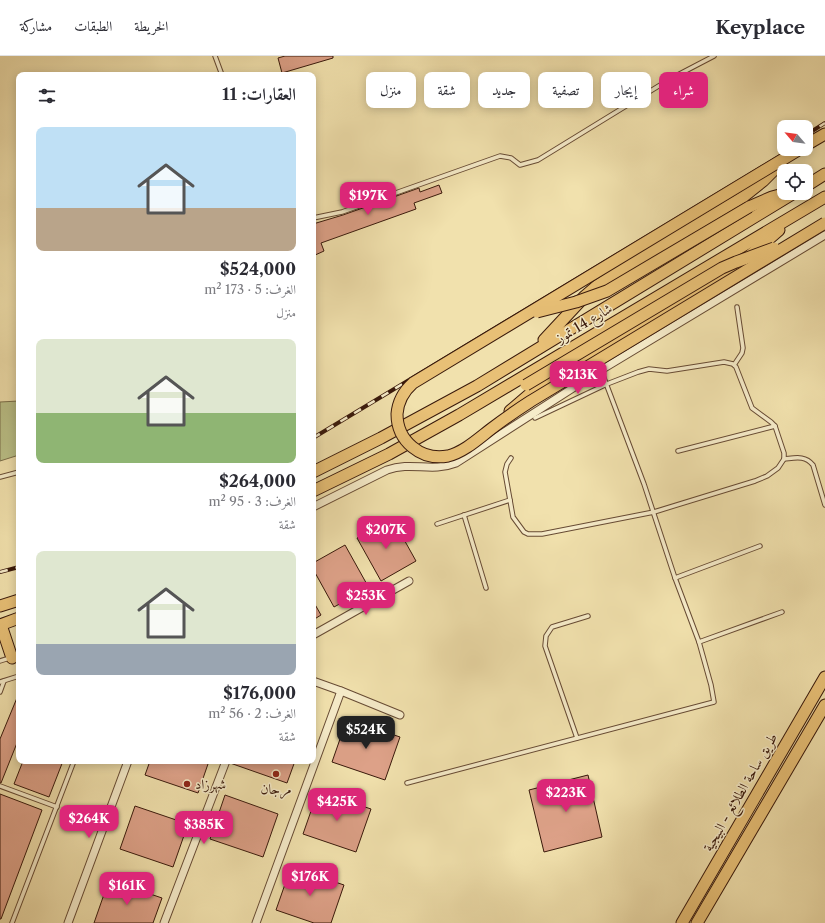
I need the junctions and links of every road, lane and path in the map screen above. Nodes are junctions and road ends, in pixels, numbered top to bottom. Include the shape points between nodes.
1 (215, 56) edge
2 (714, 56) edge
3 (221, 72) edge
4 (825, 134) edge
5 (813, 141) edge
6 (788, 156) edge
7 (789, 156) edge
8 (825, 174) edge
9 (813, 181) edge
10 (777, 196) edge
11 (825, 197) edge
12 (782, 200) edge
13 (801, 212) junction
14 (316, 217) edge
15 (823, 228) edge
16 (737, 308) dead end
17 (509, 325) junction
18 (521, 359) junction
19 (734, 365) junction
20 (601, 370) junction
21 (607, 384) junction
22 (459, 415) junction
23 (535, 418) dead end
24 (775, 426) junction
25 (480, 438) junction
26 (678, 451) dead end
27 (511, 458) dead end
28 (784, 458) junction
29 (316, 470) edge
30 (16, 473) edge
31 (0, 477) edge
32 (316, 490) edge
33 (510, 500) junction
34 (316, 506) edge
35 (825, 506) edge
36 (654, 512) junction
37 (464, 515) junction
38 (437, 524) dead end
39 (760, 546) dead end
40 (675, 578) junction
41 (409, 581) dead end
42 (486, 588) dead end
43 (16, 601) edge
44 (0, 606) edge
45 (782, 612) dead end
46 (588, 616) dead end
47 (16, 619) edge
48 (1, 625) edge
49 (316, 633) edge
50 (699, 642) junction
51 (15, 657) edge
52 (0, 661) edge
53 (16, 677) edge
54 (825, 677) edge
55 (2, 681) edge
56 (316, 682) edge
57 (341, 691) junction
58 (0, 692) edge
59 (825, 705) edge
60 (400, 715) dead end
61 (577, 738) junction
62 (316, 759) edge
63 (73, 764) edge
64 (127, 764) edge
65 (225, 764) edge
66 (314, 764) edge
67 (407, 783) dead end
68 (0, 786) edge
69 (57, 808) junction
70 (12, 923) edge
71 (68, 923) edge
72 (164, 923) edge
73 (256, 923) edge
74 (682, 923) edge
75 (697, 923) edge

1 - 3 lane
2 - 14 lane via 670,79 538,160 520,165 511,158 500,156 342,212
4 - 5 main road
6 - 17 main road, bridge
7 - 18 main road, bridge via 743,197 598,285
8 - 9 main road
10 - 17 main road, bridge via 749,207 607,291 529,315
11 - 13 main road, شارع 14 تموز
12 - 18 main road, شارع 14 تموز
13 - 22 main road, شارع 14 تموز
13 - 25 main road, bridge via 741,264 530,394
15 - 20 street
15 - 22 main road, bridge via 722,268 526,385
15 - 25 main road, bridge via 529,402
16 - 19 lane via 742,353
17 - 25 main road, bridge via 413,383 399,403 397,419 402,434 418,452 434,457 450,455
18 - 29 main road, شارع 14 تموز via 434,409
19 - 21 lane via 724,362 668,371 649,369
19 - 24 lane via 752,408
20 - 21 lane
20 - 34 street via 456,463 436,468 395,467
21 - 23 lane
21 - 36 lane
22 - 32 main road, شارع 14 تموز via 390,454
24 - 26 lane
24 - 28 lane
27 - 33 lane via 505,472
28 - 35 lane via 804,458 810,461
28 - 36 lane via 774,472 755,481
30 - 31 lane
33 - 36 lane via 513,517 524,532 533,534
33 - 37 lane
36 - 40 lane
37 - 38 lane
37 - 42 lane
39 - 40 lane
40 - 50 lane
41 - 49 street
43 - 44 main road
45 - 50 lane
46 - 61 lane via 552,628 546,636 545,646
47 - 48 main road
48 - 51 main road
50 - 61 lane via 714,702
51 - 52 lane
53 - 55 lane
54 - 74 main road, طريق ساحة الطلائع - البيجية
55 - 58 lane
56 - 57 street
57 - 60 street
57 - 62 street
59 - 75 main road, طريق ساحة الطلائع - البيجية
61 - 67 lane
63 - 69 lane
64 - 71 street
65 - 72 street
66 - 73 street
68 - 69 lane
69 - 70 lane

